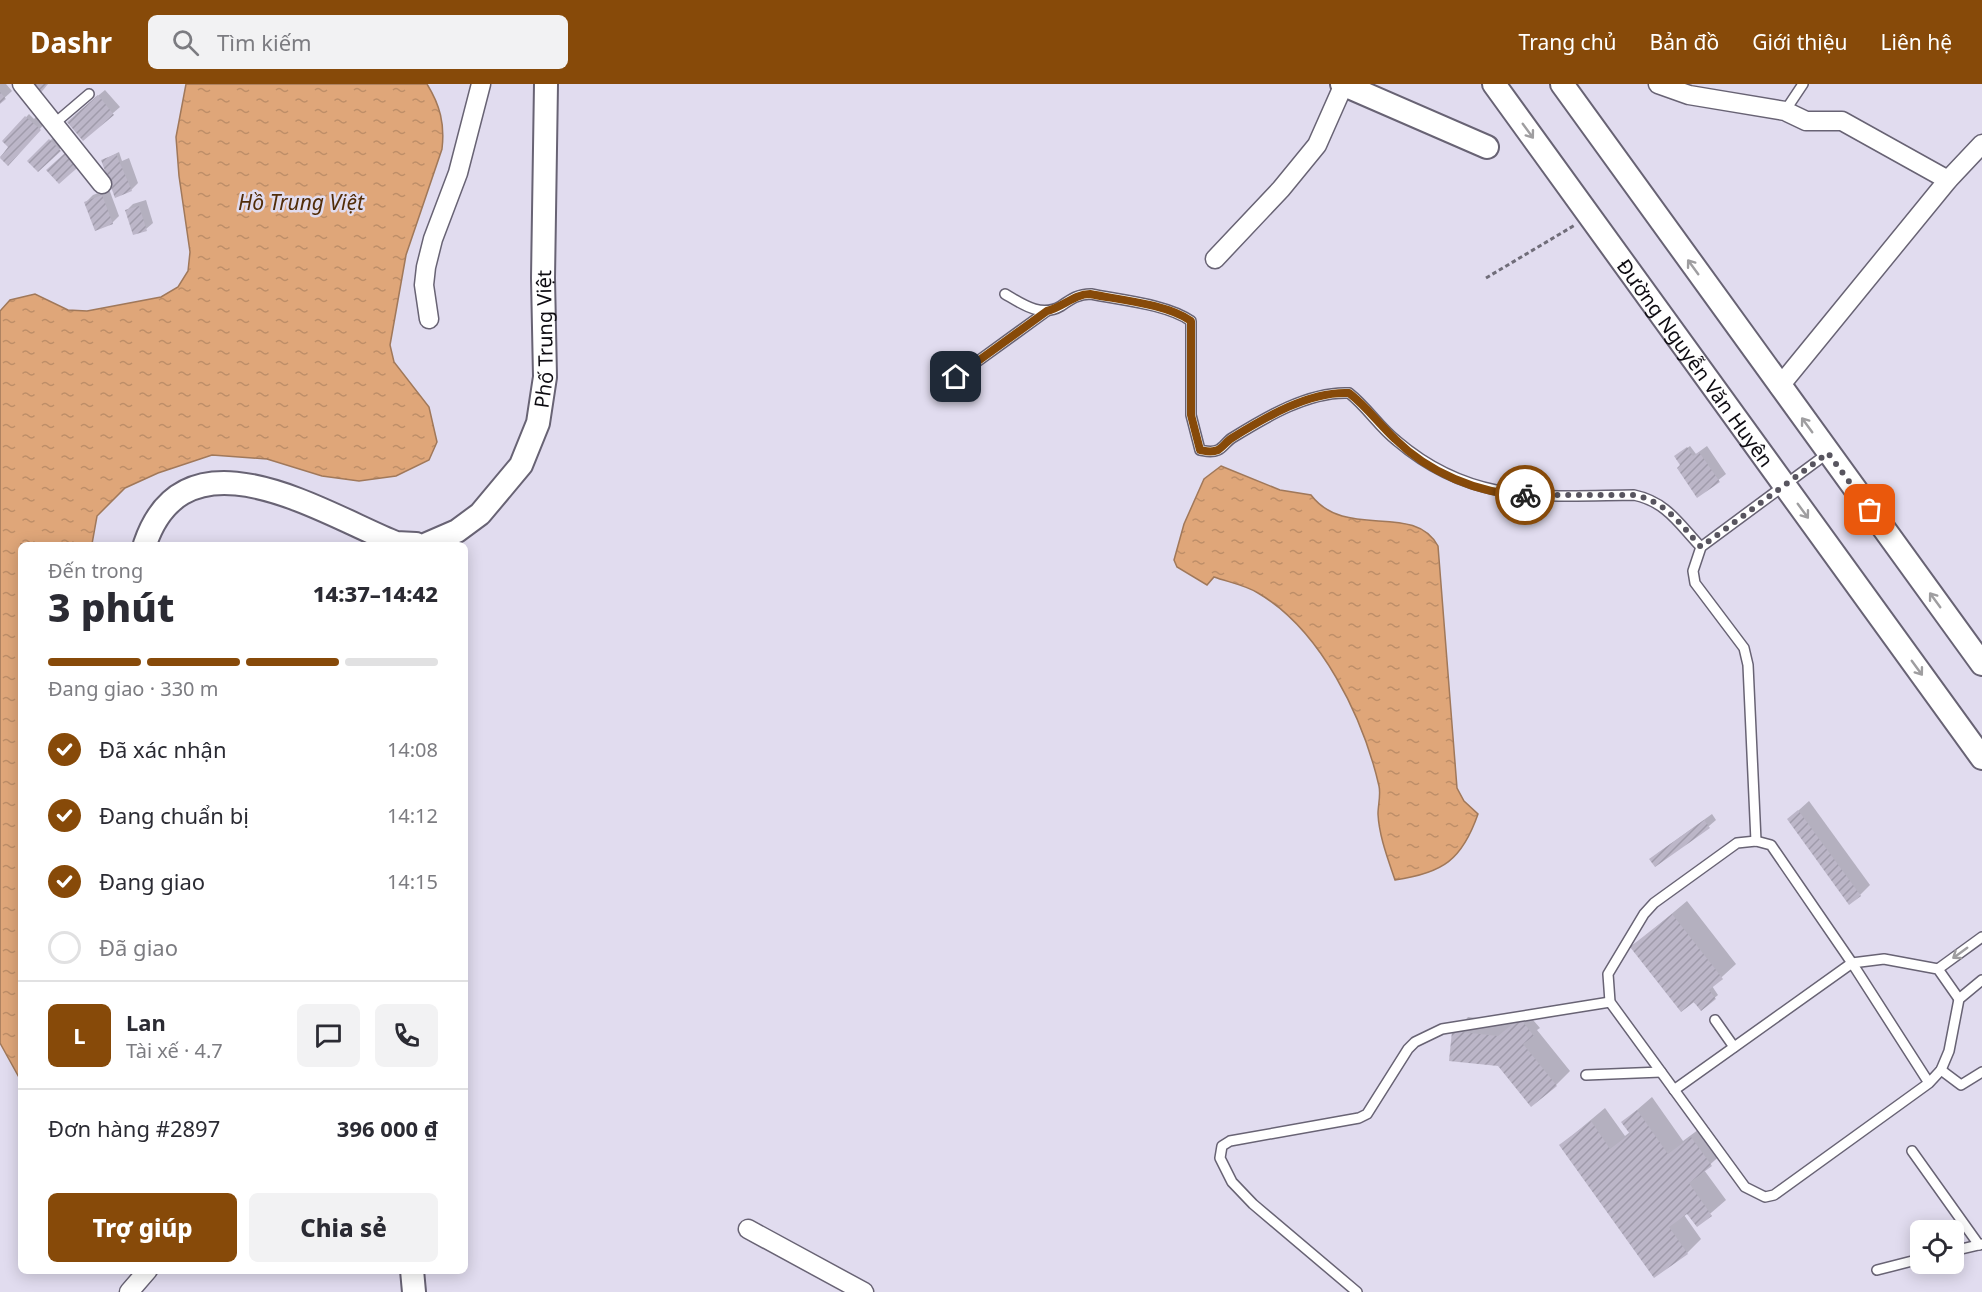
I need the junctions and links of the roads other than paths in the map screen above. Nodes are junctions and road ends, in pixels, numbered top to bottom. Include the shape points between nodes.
1 (22, 84) edge
2 (481, 84) edge
3 (546, 84) edge
4 (1344, 84) edge
5 (1494, 84) edge
6 (1562, 84) edge
7 (1658, 84) edge
8 (1803, 84) edge
9 (89, 94) dead end
10 (1785, 111) junction
11 (55, 123) junction
12 (1982, 144) edge
13 (1487, 147) dead end
14 (1948, 180) junction
15 (102, 184) dead end
16 (1215, 259) dead end
17 (1005, 294) dead end
18 (1047, 311) junction
19 (429, 319) dead end
20 (956, 377) dead end
21 (1779, 387) junction
22 (1828, 453) junction
23 (1784, 485) junction
24 (146, 542) edge
25 (394, 542) edge
26 (432, 542) edge
27 (1701, 547) junction
28 (1982, 664) edge
29 (1982, 758) edge
30 (1756, 841) junction
31 (1982, 937) edge
32 (1852, 963) junction
33 (1938, 969) junction
34 (1982, 980) edge
35 (1959, 999) junction
36 (1610, 1002) junction
37 (1715, 1020) dead end
38 (1734, 1047) junction
39 (1941, 1070) junction
40 (1661, 1072) junction
41 (1982, 1072) edge
42 (1586, 1075) dead end
43 (1929, 1083) junction
44 (1674, 1090) junction
45 (1912, 1151) dead end
46 (748, 1228) dead end
47 (1980, 1245) edge
48 (1964, 1249) edge
49 (1910, 1262) edge
50 (1876, 1270) dead end
51 (145, 1274) edge
52 (412, 1274) edge
53 (129, 1292) edge
54 (414, 1292) edge
55 (864, 1292) edge
56 (1357, 1292) edge

1 - 11 street
2 - 19 street via 458,173 426,267 424,285
3 - 26 street, Phố Trung Việt via 545,377 538,423 521,465 480,514 457,531
4 - 13 street
4 - 16 street via 1317,145
5 -> 23 street, Đường Nguyễn Văn Huyên
21 -> 6 street
7 - 10 street via 1689,95
8 - 10 lane
9 - 11 lane
10 - 14 street via 1806,121 1842,121
11 - 15 street
12 - 14 street
14 - 21 street
17 - 18 lane via 1031,309
18 - 20 lane
18 - 27 lane via 1079,294 1090,294 1182,315 1191,321 1191,415 1200,450 1218,450 1276,413 1331,392 1349,393 1396,441 1440,472 1473,486 1510,494 1634,495 1652,499
22 -> 21 street
22 - 23 lane
28 -> 22 street
23 - 27 lane
23 -> 29 street, Đường Nguyễn Văn Huyên
24 - 25 street via 166,507 182,493 206,485 237,483 282,492
27 - 30 lane via 1693,571 1695,583 1744,648 1748,664
30 - 32 lane via 1771,845
30 - 36 lane via 1737,843 1668,891 1644,914 1608,974
31 -> 33 lane
32 - 33 lane via 1884,959
32 - 38 lane
32 - 43 lane
33 - 35 lane
34 - 35 lane
35 - 39 lane via 1953,1036
36 - 40 lane
36 - 56 lane via 1442,1029 1408,1049 1367,1114 1359,1119 1230,1141 1222,1146 1220,1158 1232,1182 1252,1204
37 - 38 lane
38 - 44 lane
39 - 41 lane via 1961,1084
39 - 43 lane
40 - 42 lane
40 - 44 lane
43 - 44 lane via 1774,1195 1765,1197 1745,1188
45 - 47 lane
46 - 55 street
47 - 48 lane
49 - 50 lane
51 - 53 street
52 - 54 street

